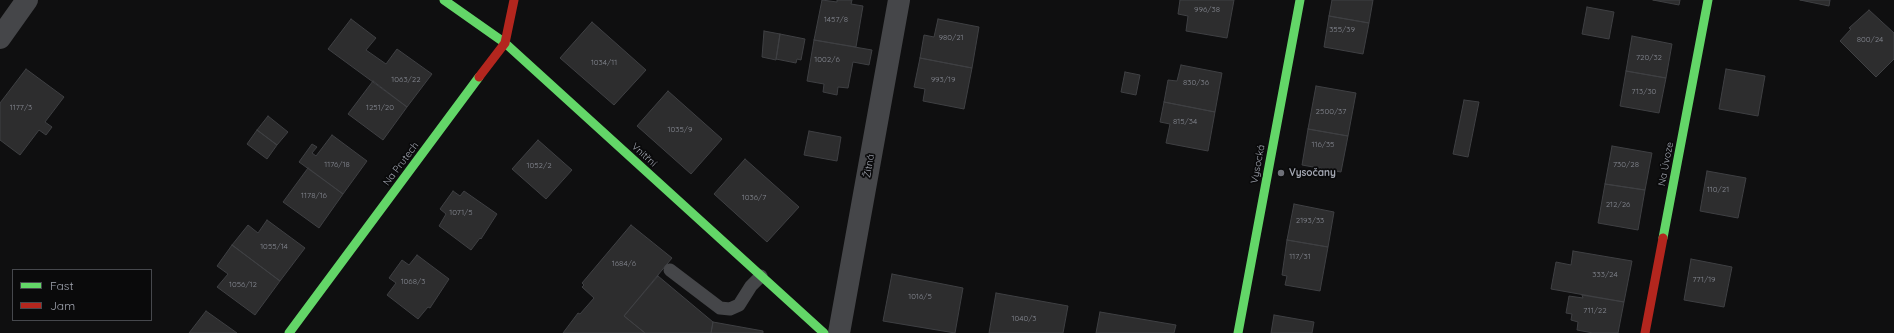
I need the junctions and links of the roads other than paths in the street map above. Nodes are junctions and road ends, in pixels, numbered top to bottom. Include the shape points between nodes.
1 (27, 0) edge
2 (444, 0) edge
3 (514, 0) edge
4 (899, 0) edge
5 (1300, 0) edge
6 (1708, 0) edge
7 (0, 38) edge
8 (504, 42) junction
9 (670, 270) dead end
10 (761, 276) junction
11 (289, 333) edge
12 (824, 333) edge
13 (839, 333) edge
14 (1238, 333) edge
15 (1645, 333) edge

1 - 7 street
2 - 8 street, Vnitřní
3 - 8 street, Na Prutech
4 - 13 street, Žitná
5 - 14 street, Vysocká
6 - 15 street, Na Úvoze
8 - 10 street, Vnitřní
8 - 11 street, Na Prutech
9 - 10 lane via 720,308 730,309 739,305
10 - 12 street, Vnitřní

